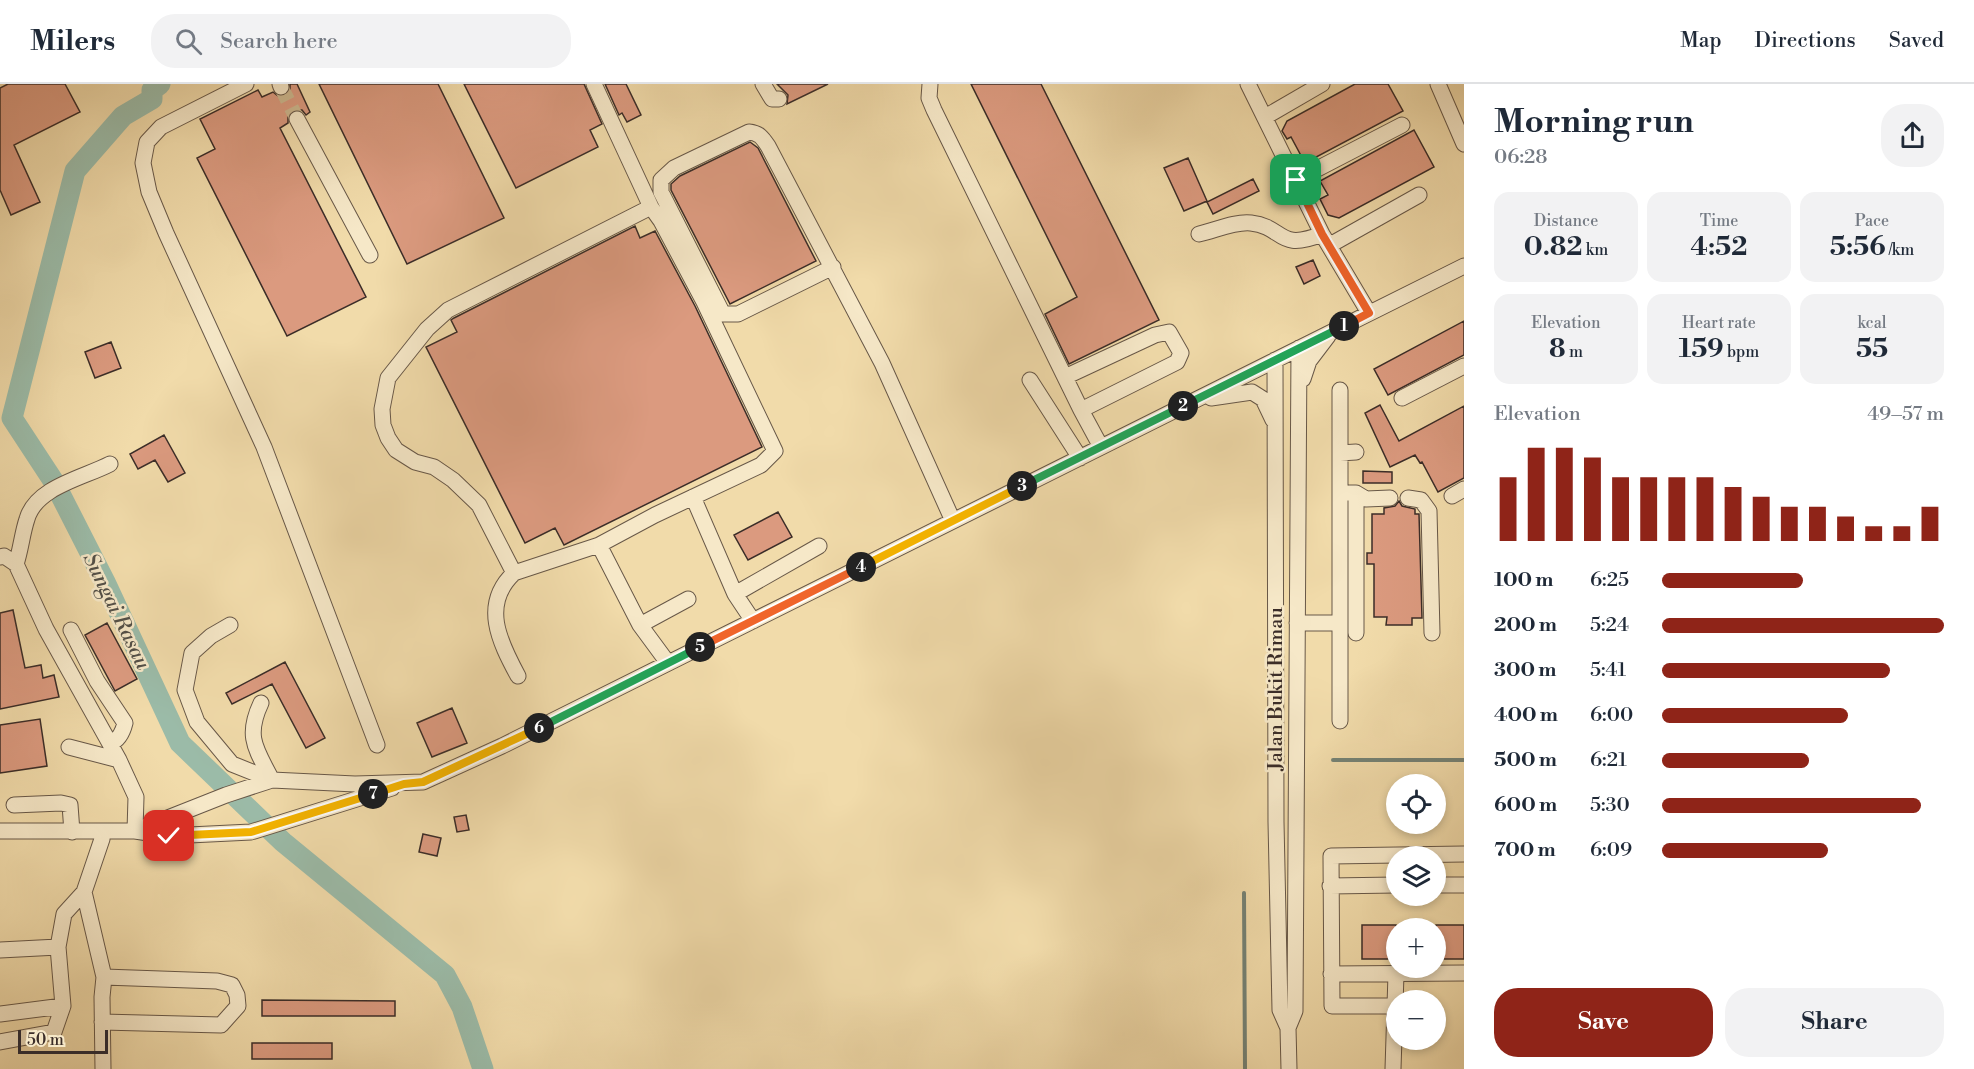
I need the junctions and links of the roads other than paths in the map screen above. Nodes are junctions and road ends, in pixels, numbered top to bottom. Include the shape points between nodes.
1 (246, 84) edge
2 (594, 84) edge
3 (763, 84) edge
4 (930, 84) edge
5 (1248, 84) edge
6 (1322, 84) edge
7 (1438, 84) edge
8 (779, 99) dead end
9 (1265, 117) junction
10 (297, 119) tunnel mouth
11 (1460, 123) edge
12 (1402, 125) dead end
13 (1464, 144) edge
14 (1296, 180) junction
15 (1419, 195) dead end
16 (651, 207) junction
17 (1199, 234) dead end
18 (1326, 240) junction
19 (370, 255) dead end
20 (1464, 266) edge
21 (833, 267) junction
22 (1369, 313) junction
23 (1332, 332) junction
24 (1299, 348) junction
25 (1275, 360) junction
26 (1464, 366) edge
27 (1065, 377) junction
28 (1030, 380) dead end
29 (1340, 390) dead end
30 (1402, 398) dead end
31 (1191, 402) junction
32 (1081, 410) junction
33 (1298, 424) junction
34 (1276, 429) junction
35 (1101, 447) junction
36 (1356, 452) dead end
37 (1340, 453) junction
38 (1080, 458) junction
39 (110, 464) dead end
40 (1340, 493) junction
41 (1356, 493) junction
42 (693, 497) junction
43 (1390, 498) dead end
44 (1408, 498) dead end
45 (953, 521) junction
46 (599, 545) junction
47 (819, 546) dead end
48 (0, 557) edge
49 (16, 564) junction
50 (514, 573) junction
51 (735, 594) junction
52 (688, 599) dead end
53 (753, 621) junction
54 (1297, 623) junction
55 (1340, 623) junction
56 (230, 625) dead end
57 (640, 626) junction
58 (71, 630) dead end
59 (1356, 633) dead end
60 (1432, 633) dead end
61 (668, 663) junction
62 (518, 676) dead end
63 (261, 703) dead end
64 (1340, 721) dead end
65 (111, 743) junction
66 (377, 745) dead end
67 (69, 747) dead end
68 (119, 760) junction
69 (272, 780) junction
70 (404, 784) junction
71 (14, 805) dead end
72 (0, 831) edge
73 (72, 831) junction
74 (103, 831) junction
75 (135, 831) junction
76 (1464, 854) edge
77 (1386, 885) edge
78 (1446, 885) edge
79 (1464, 885) edge
80 (1330, 886) junction
81 (84, 892) junction
82 (58, 947) junction
83 (0, 950) edge
84 (1331, 974) junction
85 (1386, 974) edge
86 (1446, 974) edge
87 (1464, 974) edge
88 (104, 977) junction
89 (63, 1006) junction
90 (1386, 1006) edge
91 (0, 1014) edge
92 (102, 1022) junction
93 (1288, 1028) junction
94 (0, 1042) edge
95 (1394, 1050) edge
96 (103, 1069) edge
97 (1289, 1069) edge
98 (1393, 1069) edge

1 - 66 street via 161,127 147,142 143,163 149,192 166,233 264,447
2 - 16 street
3 - 8 street via 772,99
4 - 27 street via 929,98 934,110
5 - 9 street
6 - 9 street
7 - 11 street
9 - 14 street
10 - 19 street
11 - 13 street
12 - 14 street
14 - 18 street
15 - 18 street
16 - 42 street via 704,302 775,447 772,456 761,465
16 - 50 street via 448,310 427,329 388,378 382,409 388,438 396,450 415,462 434,467 479,505
17 - 18 street via 1248,222 1265,226 1286,240
18 - 22 street
20 - 22 street
21 - 21 street via 738,314 723,314 662,192 661,180 674,168 721,144 749,132 758,133
21 - 45 street via 882,363
22 - 23 street
23 - 24 street
23 - 33 street via 1306,368
24 - 25 street
24 - 33 street, Jalan Bukit Rimau
25 - 31 street
25 - 34 street, Jalan Bukit Rimau
26 - 30 street
27 - 32 street
27 - 32 street via 1155,334 1169,332 1181,353 1177,362
28 - 38 street
29 - 37 street
31 - 34 street via 1252,392 1263,399
31 - 35 street
32 - 35 street
33 - 54 street, Jalan Bukit Rimau
34 - 93 street, Jalan Bukit Rimau via 1277,893 1280,1010
35 - 38 street
36 - 37 street
37 - 40 street
38 - 45 street
39 - 49 street via 40,497 32,508
40 - 41 street
40 - 55 street
41 - 43 street via 1366,499
41 - 59 street
42 - 46 street
42 - 51 street
44 - 60 street via 1421,500 1429,511
45 - 53 street
46 - 50 street
46 - 57 street
47 - 51 street
48 - 49 street
49 - 65 street via 39,632
50 - 62 street via 501,588 495,607 502,646
51 - 53 street
52 - 57 street
53 - 61 street
54 - 55 street
54 - 93 street, Jalan Bukit Rimau via 1294,1011
55 - 64 street
56 - 69 street via 192,652 185,690 197,722 232,764
57 - 61 street
58 - 65 street via 97,681 125,723
61 - 70 street via 453,769 423,782
63 - 69 street via 252,722 252,738
65 - 68 street
67 - 68 street
68 - 75 street via 136,797
69 - 70 street
69 - 75 street
70 - 75 street via 251,832 169,836
71 - 73 street via 70,805
72 - 73 street
73 - 74 street
74 - 75 street
74 - 81 street
76 - 80 street via 1337,854 1329,860
77 - 80 street
78 - 79 street
80 - 84 street
81 - 82 street via 64,914
81 - 88 street
82 - 83 street
82 - 89 street
84 - 85 street
84 - 90 street via 1332,1006
86 - 87 street
88 - 92 street
88 - 92 street via 217,981 232,985 237,1006 221,1025
89 - 91 street
89 - 94 street via 54,1032
92 - 96 street
93 - 97 street, Jalan Bukit Rimau
95 - 98 street

